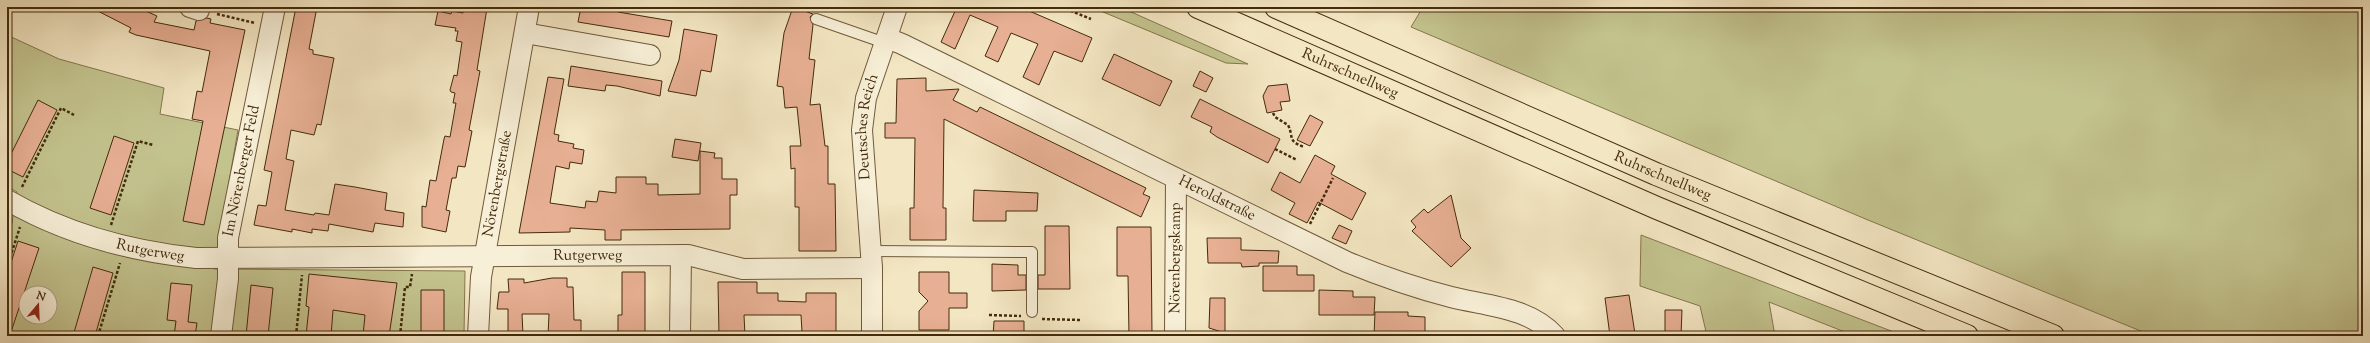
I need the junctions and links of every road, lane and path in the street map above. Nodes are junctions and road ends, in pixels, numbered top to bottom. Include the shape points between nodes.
1 (275, 7) edge
2 (529, 7) edge
3 (897, 7) edge
4 (1061, 7) edge
5 (1198, 7) edge
6 (1276, 7) edge
7 (195, 9) edge
8 (816, 19) dead end
9 (1091, 19) dead end
10 (259, 25) dead end
11 (524, 33) junction
12 (886, 41) junction
13 (650, 55) dead end
14 (1272, 113) dead end
15 (74, 115) dead end
16 (153, 145) dead end
17 (1304, 147) dead end
18 (1275, 149) dead end
19 (1297, 160) dead end
20 (1333, 178) dead end
21 (1176, 179) junction
22 (14, 209) edge
23 (1301, 241) junction
24 (105, 242) junction
25 (124, 248) junction
26 (486, 256) junction
27 (681, 256) junction
28 (412, 257) junction
29 (8, 258) edge
30 (228, 259) junction
31 (303, 259) junction
32 (871, 260) junction
33 (7, 266) edge
34 (1032, 312) dead end
35 (98, 336) edge
36 (221, 336) edge
37 (296, 336) edge
38 (400, 336) edge
39 (478, 336) edge
40 (680, 336) edge
41 (872, 336) edge
42 (1175, 336) edge
43 (1556, 336) edge
44 (1967, 336) edge
45 (2053, 336) edge

1 - 30 street, Im Nörenberger Feld via 228,238
2 - 11 street, Nörenbergstraße
3 - 12 street, Deutsches Reich
4 - 9 path
5 - 44 highway, Ruhrschnellweg via 1657,208
6 - 45 highway, Ruhrschnellweg via 1656,174
7 - 10 path
8 - 12 lane
11 - 13 street
11 - 26 street, Nörenbergstraße
12 - 21 street, Heroldstraße via 902,44
12 - 32 street, Deutsches Reich via 866,98 862,130
14 - 17 path via 1288,125 1290,138
15 - 22 path via 61,108 19,193
16 - 24 path via 138,141
18 - 19 path
20 - 23 path
21 - 23 street, Heroldstraße
21 - 42 street, Nörenbergskamp
22 - 24 street, Rutgerweg
22 - 29 path
23 - 43 street, Heroldstraße via 1398,281 1451,297 1509,309 1531,318
24 - 25 street, Rutgerweg
25 - 30 street, Rutgerweg via 159,254
25 - 35 path
26 - 27 street, Rutgerweg
26 - 28 street, Rutgerweg
26 - 39 street, Nörenbergstraße via 481,277
27 - 32 street, Rutgerweg via 688,255 743,269
27 - 40 street
28 - 31 street, Rutgerweg
28 - 38 path via 410,287 406,287
29 - 33 path
30 - 31 street, Rutgerweg
30 - 36 street, Im Nörenberger Feld
31 - 37 path
32 - 34 lane via 1032,252
32 - 41 street, Deutsches Reich

